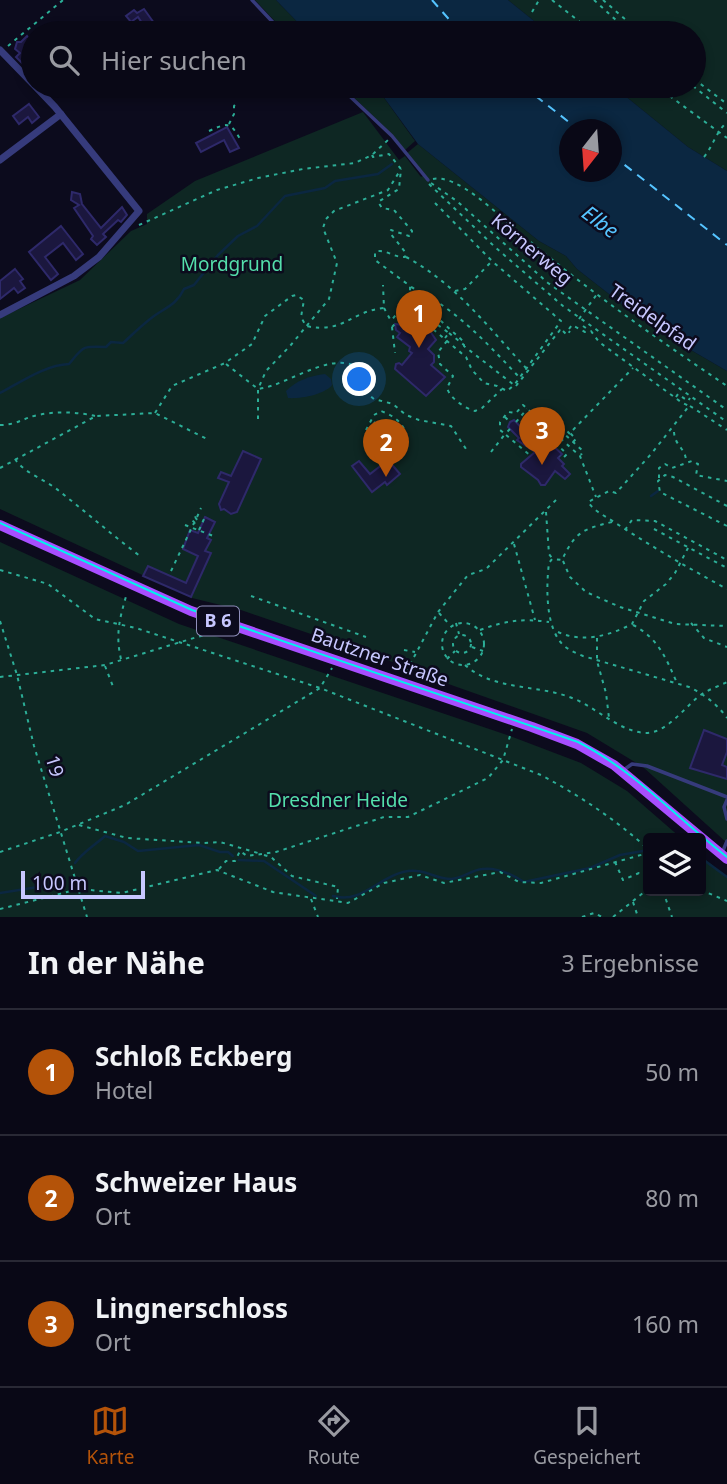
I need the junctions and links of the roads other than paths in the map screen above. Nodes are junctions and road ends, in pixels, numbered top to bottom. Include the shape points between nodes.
1 (252, 0) edge
2 (272, 21) edge
3 (1, 50) edge
4 (21, 71) edge
5 (46, 98) edge
6 (352, 98) edge
7 (61, 114) junction
8 (0, 160) edge
9 (428, 180) road end
10 (0, 315) edge
11 (0, 525) edge
12 (624, 772) junction
13 (727, 798) edge
14 (727, 819) edge
15 (727, 841) edge
16 (724, 857) edge

1 - 2 lane
3 - 4 street
5 - 7 street
6 - 9 lane via 392,136
7 - 8 street
7 - 10 street via 139,211 99,257 74,276
11 - 12 main road, Bautzner Straße / B 6 via 191,611 577,744
12 - 13 lane via 637,764
12 - 16 main road, Bautzner Straße / B 6
13 - 14 lane
15 - 16 lane

